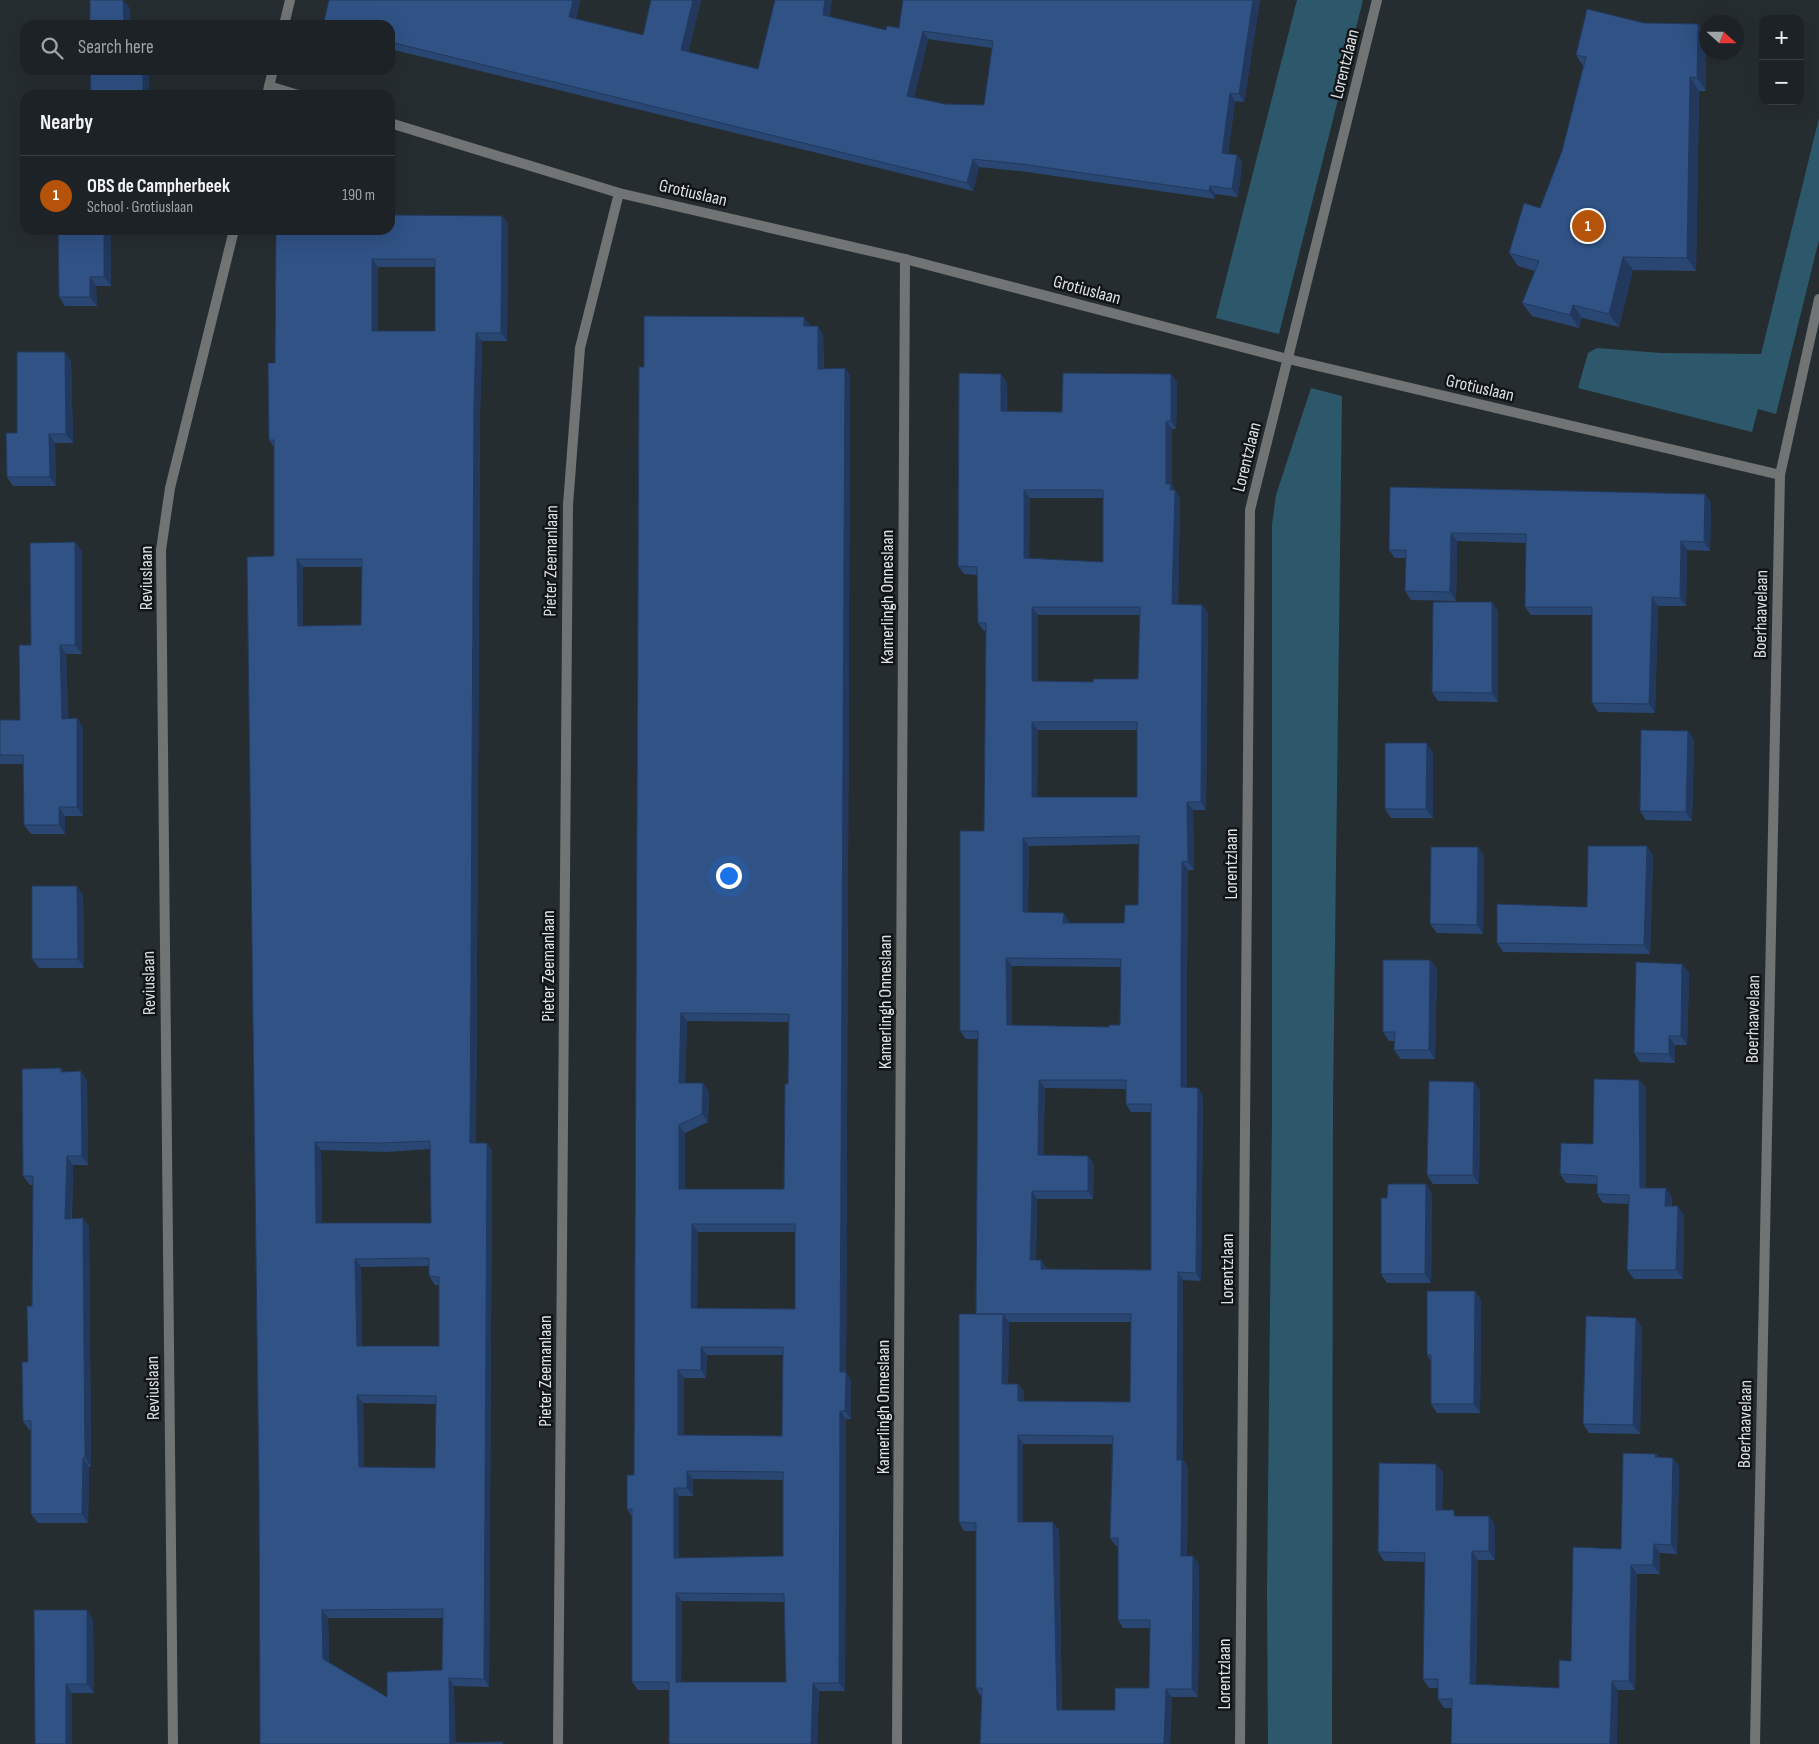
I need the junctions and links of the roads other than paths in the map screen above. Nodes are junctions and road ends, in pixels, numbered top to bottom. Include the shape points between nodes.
1 (290, 0) edge
2 (1377, 0) edge
3 (285, 20) edge
4 (272, 75) edge
5 (268, 90) edge
6 (395, 125) edge
7 (619, 193) junction
8 (233, 235) edge
9 (905, 259) junction
10 (1819, 299) edge
11 (1288, 359) junction
12 (1780, 475) junction
13 (173, 1744) edge
14 (558, 1744) edge
15 (897, 1744) edge
16 (1240, 1744) edge
17 (1755, 1744) edge

1 - 3 street
2 - 11 street, Lorentzlaan
4 - 5 street
6 - 7 street, Grotiuslaan
7 - 9 street, Grotiuslaan
7 - 14 street, Pieter Zeemanlaan via 580,348 568,505
8 - 13 street, Reviuslaan via 170,488 161,550
9 - 11 street, Grotiuslaan
9 - 15 street, Kamerlingh Onneslaan
10 - 12 street, Boerhaavelaan
11 - 12 street, Grotiuslaan
11 - 16 street, Lorentzlaan via 1250,510
12 - 17 street, Boerhaavelaan

